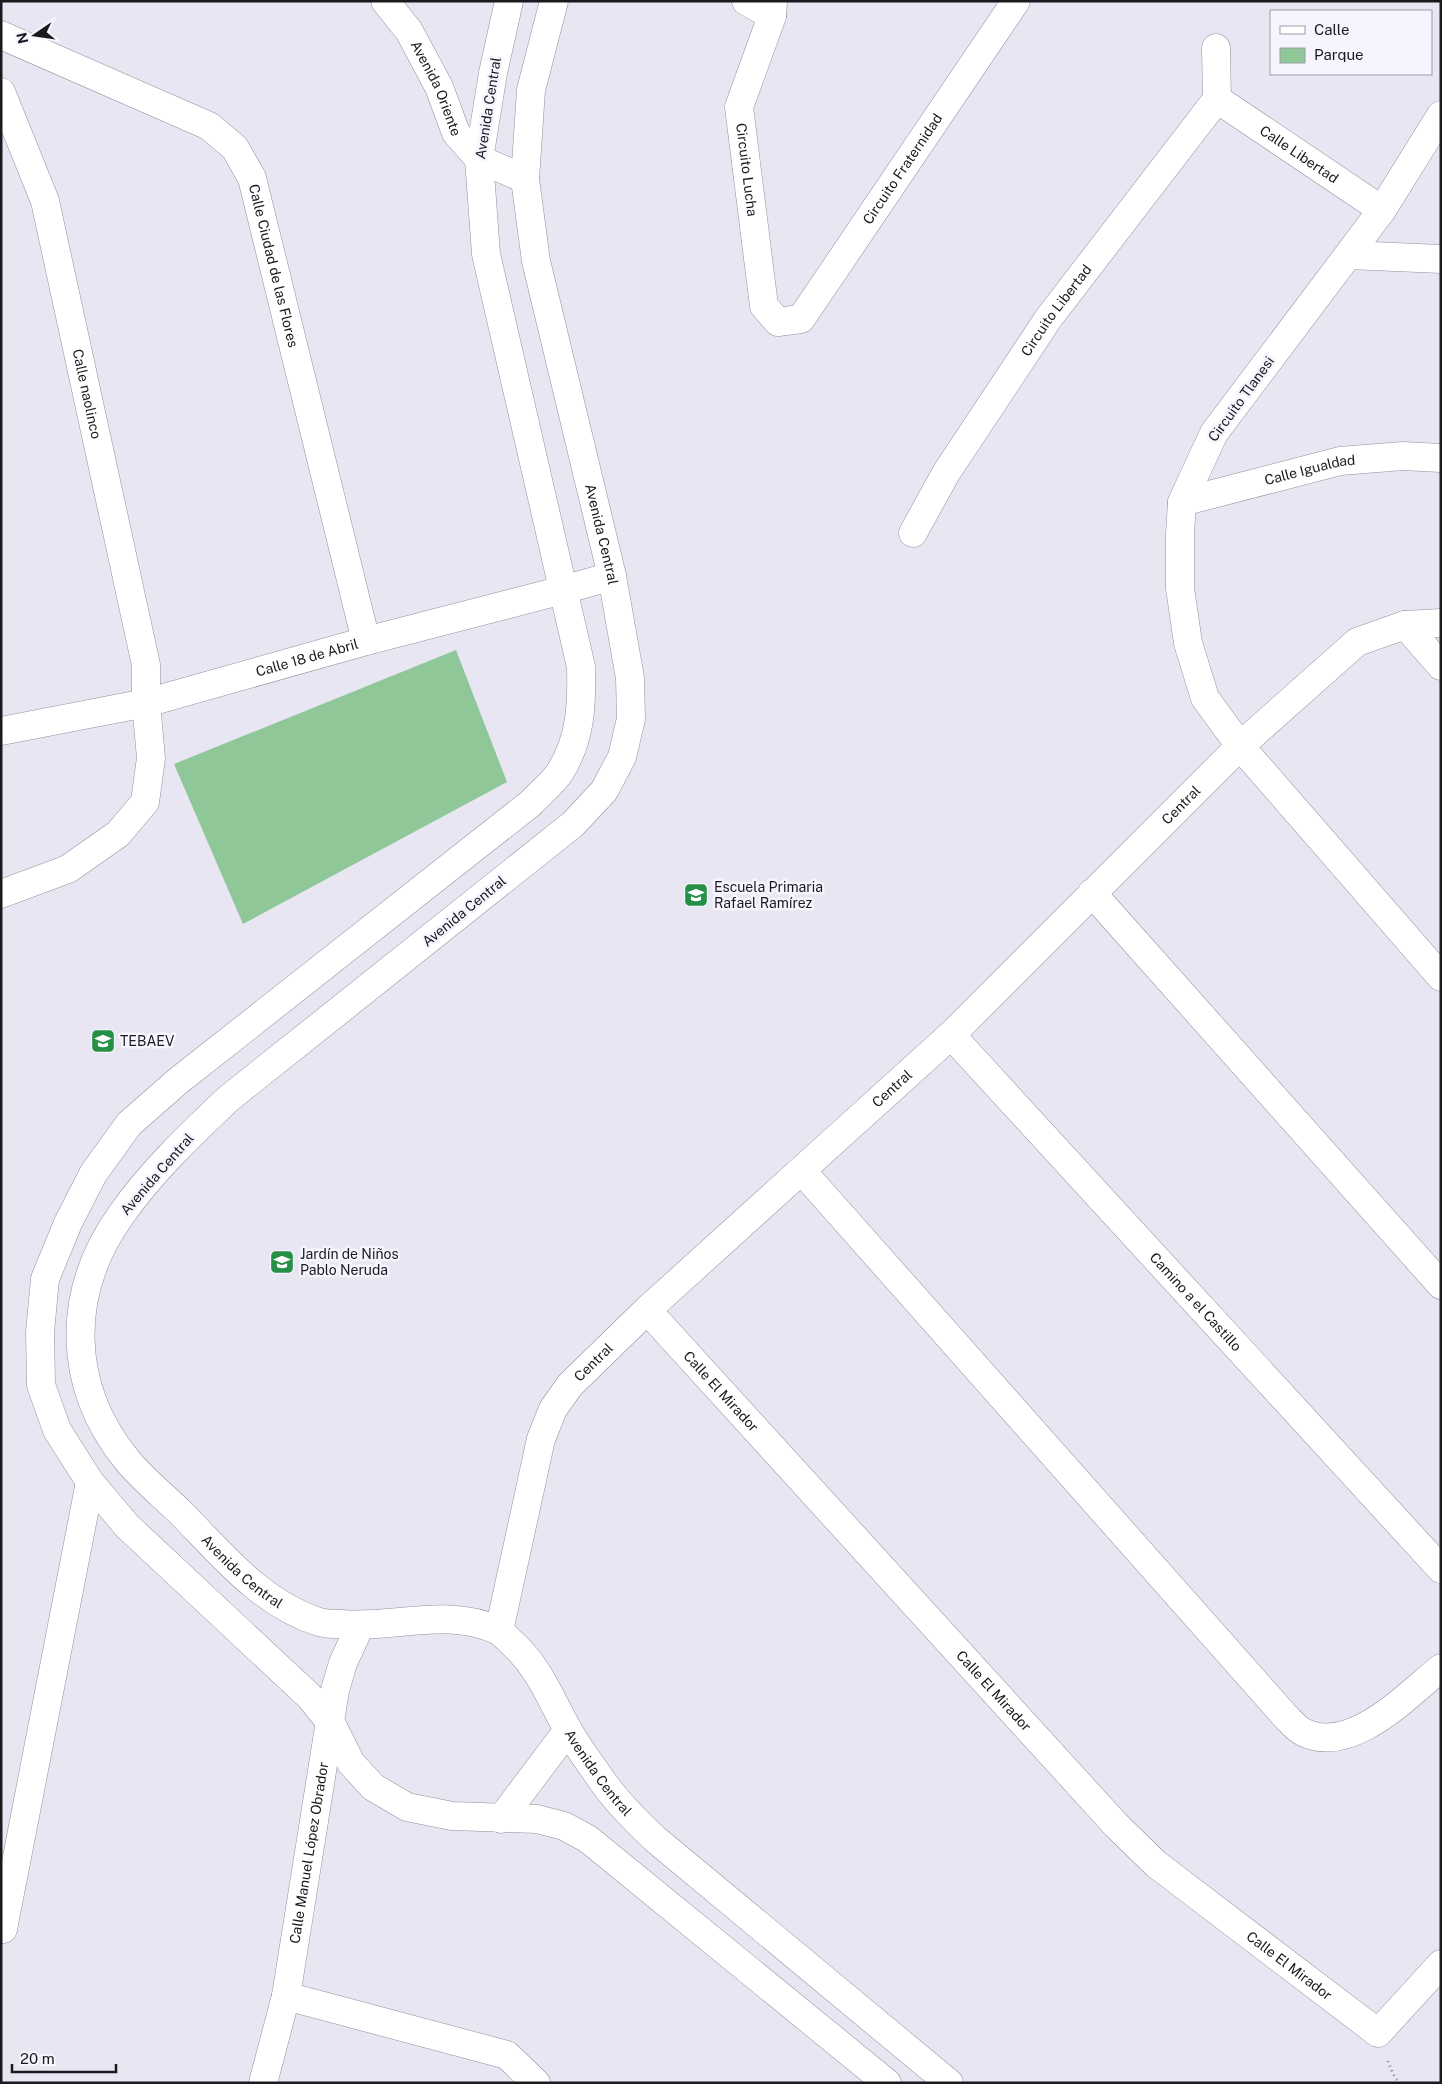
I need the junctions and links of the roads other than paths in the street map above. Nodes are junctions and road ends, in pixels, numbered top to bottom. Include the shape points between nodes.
1 (385, 1) edge
2 (509, 1) edge
3 (554, 1) edge
4 (746, 1) edge
5 (794, 1) edge
6 (1016, 1) edge
7 (773, 9) edge
8 (1, 35) edge
9 (1216, 48) dead end
10 (1, 92) edge
11 (1217, 99) junction
12 (1441, 115) edge
13 (478, 159) junction
14 (525, 179) junction
15 (1382, 210) junction
16 (1349, 255) junction
17 (1441, 259) edge
18 (778, 322) joint
19 (1441, 458) edge
20 (1182, 502) junction
21 (913, 533) dead end
22 (612, 576) junction
23 (563, 590) junction
24 (1441, 623) edge
25 (1405, 625) junction
26 (366, 641) junction
27 (1441, 666) edge
28 (146, 703) junction
29 (1, 732) edge
30 (1240, 746) junction
31 (1092, 893) junction
32 (1, 894) edge
33 (1441, 977) edge
34 (951, 1035) junction
35 (802, 1171) junction
36 (1441, 1285) edge
37 (646, 1310) junction
38 (90, 1482) junction
39 (1441, 1569) edge
40 (360, 1626) junction
41 (499, 1631) junction
42 (1441, 1668) edge
43 (331, 1723) junction
44 (568, 1730) junction
45 (502, 1819) junction
46 (2, 1929) edge
47 (1441, 1964) edge
48 (286, 1996) junction
49 (262, 2083) edge
50 (536, 2083) edge
51 (887, 2083) edge
52 (949, 2083) edge

1 - 13 street, Avenida Oriente via 409,30 439,86 456,133
2 - 13 street, Avenida Central
3 - 14 street, Avenida Central via 531,90
4 - 7 street
5 - 7 street
6 - 18 street, Circuito Fraternidad via 802,319
7 - 18 street, Circuito Lucha via 738,107 764,306
8 - 26 street, Calle Ciudad de las Flores via 209,126 235,148 252,178
9 - 11 street
10 - 28 street, Calle naolinco via 45,201 146,665
11 - 15 street, Calle Libertad
11 - 21 street, Circuito Libertad via 1048,319 951,465
12 - 15 street, Circuito Tlanesi
13 - 14 street, Avenida Oriente
13 - 23 street, Avenida Central via 486,254
14 - 22 street, Avenida Central via 536,261
15 - 16 street, Circuito Tlanesi
16 - 17 street
16 - 20 street, Circuito Tlanesi via 1214,433
19 - 20 street, Calle Igualdad via 1403,456 1340,461
20 - 30 street, Circuito Tlanesi via 1180,588 1188,643 1205,698
22 - 23 street, Calle 18 de Abril
22 - 40 street, Avenida Central via 630,678 631,719 622,757 604,791 573,824 228,1099 189,1136 120,1216 96,1259 83,1299 79,1340 86,1381 103,1422 127,1460 249,1582 285,1608 321,1622
23 - 26 street, Calle 18 de Abril
23 - 38 street, Avenida Central via 581,667 582,706 574,743 560,773 531,803 178,1081 130,1124 89,1182 45,1279 40,1332 41,1385 57,1430
24 - 25 street, Central
25 - 27 street
25 - 30 street, Central via 1358,642
26 - 28 street, Calle 18 de Abril
28 - 29 street, Calle 18 de Abril
28 - 32 street, Calle naolinco via 151,758 145,802 118,834 68,869
30 - 31 street, Central
30 - 33 street, Circuito Tlanesi
31 - 34 street, Central
31 - 36 street
34 - 35 street, Central
34 - 39 street, Camino a el Castillo
35 - 37 street, Central
35 - 42 street via 1302,1732 1320,1738 1342,1737 1368,1727
37 - 41 street, Central via 570,1385 552,1409 541,1439
37 - 47 street, Calle El Mirador via 1116,1825 1156,1864 1378,2033
38 - 43 street, Avenida Central via 127,1526 309,1696
38 - 46 street
40 - 41 street, Avenida Central via 436,1618 470,1622
40 - 43 street, Calle Manuel López Obrador via 343,1662
41 - 44 street, Avenida Central via 525,1654 546,1685
43 - 45 street, Avenida Central via 351,1763 373,1787 407,1807 452,1816
43 - 48 street, Calle Manuel López Obrador
44 - 45 street
44 - 52 street, Avenida Central via 624,1809 656,1839
45 - 51 street, Avenida Central via 537,1819 564,1826 588,1839
48 - 49 street, Calle Manuel López Obrador
48 - 50 street via 507,2055

